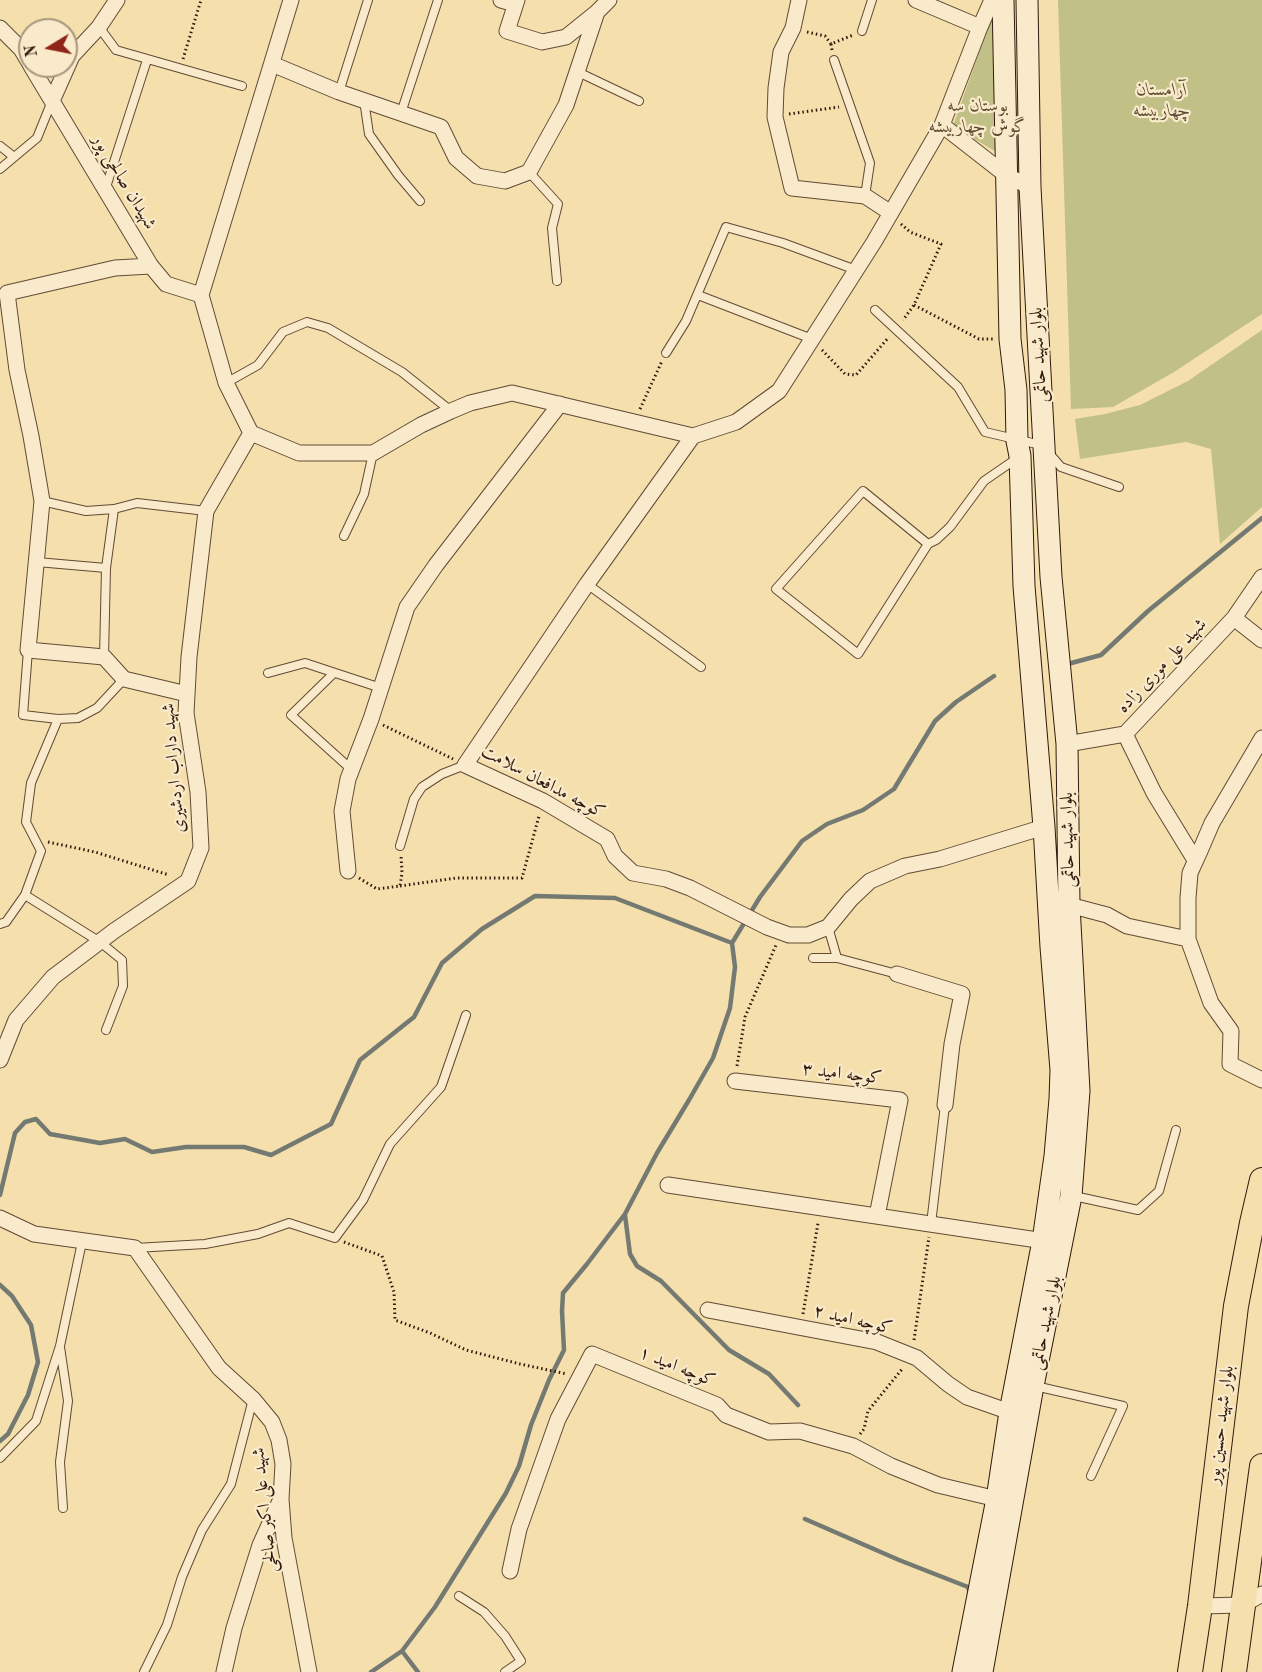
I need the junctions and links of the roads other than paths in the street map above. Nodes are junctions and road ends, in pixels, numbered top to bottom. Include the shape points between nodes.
1 (117, 0) edge
2 (291, 0) edge
3 (368, 0) edge
4 (438, 0) edge
5 (609, 0) edge
6 (799, 0) edge
7 (872, 0) edge
8 (916, 0) edge
9 (992, 0) edge
10 (1003, 0) edge
11 (1027, 0) edge
12 (511, 2) edge
13 (597, 12) junction
14 (99, 27) junction
15 (980, 27) junction
16 (0, 28) edge
17 (862, 32) road end
18 (18, 46) edge
19 (147, 60) junction
20 (834, 60) road end
21 (272, 64) junction
22 (578, 72) junction
23 (39, 78) edge
24 (242, 86) dead end
25 (339, 92) junction
26 (52, 100) junction
27 (364, 100) junction
28 (639, 101) dead end
29 (400, 113) junction
30 (942, 125) junction
31 (0, 146) edge
32 (14, 157) junction
33 (0, 169) edge
34 (529, 172) junction
35 (1006, 175) junction
36 (1030, 187) junction
37 (105, 189) junction
38 (865, 196) junction
39 (420, 201) dead end
40 (891, 213) junction
41 (152, 266) junction
42 (856, 270) junction
43 (557, 281) dead end
44 (201, 295) junction
45 (698, 295) junction
46 (875, 310) dead end
47 (812, 339) junction
48 (666, 353) road end
49 (226, 383) junction
50 (560, 404) junction
51 (451, 411) junction
52 (252, 433) junction
53 (693, 436) junction
54 (1044, 446) junction
55 (1019, 448) junction
56 (373, 453) junction
57 (1119, 487) dead end
58 (42, 501) junction
59 (114, 509) junction
60 (206, 511) junction
61 (344, 536) dead end
62 (928, 544) junction
63 (37, 562) junction
64 (106, 568) junction
65 (1262, 577) edge
66 (587, 585) junction
67 (1234, 618) junction
68 (1262, 640) edge
69 (28, 650) junction
70 (104, 657) junction
71 (701, 667) dead end
72 (268, 673) dead end
73 (334, 673) junction
74 (124, 679) junction
75 (381, 688) junction
76 (187, 694) junction
77 (58, 719) junction
78 (1125, 734) junction
79 (1262, 738) edge
80 (1067, 744) junction
81 (465, 765) junction
82 (352, 770) junction
83 (1044, 827) junction
84 (400, 846) road end
85 (1195, 860) junction
86 (348, 871) road end
87 (25, 895) junction
88 (1069, 905) junction
89 (0, 924) edge
90 (828, 927) junction
91 (1188, 939) junction
92 (100, 942) junction
93 (813, 958) dead end
94 (837, 958) junction
95 (897, 974) joint
96 (466, 1015) dead end
97 (106, 1030) dead end
98 (0, 1060) edge
99 (1262, 1080) edge
100 (735, 1081) road end
101 (945, 1105) joint
102 (1176, 1130) dead end
103 (1262, 1180) edge
104 (668, 1185) dead end
105 (1071, 1196) junction
106 (877, 1216) junction
107 (1, 1218) edge
108 (931, 1224) junction
109 (82, 1242) junction
110 (1053, 1242) junction
111 (135, 1248) junction
112 (708, 1310) dead end
113 (60, 1346) junction
114 (1033, 1386) junction
115 (253, 1399) junction
116 (1010, 1412) junction
117 (0, 1458) edge
118 (1262, 1467) edge
119 (1091, 1476) dead end
120 (281, 1499) junction
121 (997, 1499) junction
122 (63, 1508) dead end
123 (510, 1570) dead end
124 (459, 1596) dead end
125 (1253, 1600) edge
126 (1200, 1606) junction
127 (971, 1670) edge
128 (144, 1672) edge
129 (224, 1672) edge
130 (309, 1672) edge
131 (505, 1672) edge
132 (1190, 1672) edge
133 (1234, 1672) edge

1 - 14 street
2 - 21 street
3 - 25 lane
4 - 29 lane
5 - 13 street
6 - 38 street via 793,28 781,52 776,88 775,117 792,188
7 - 17 lane
8 - 15 street
9 - 15 street
10 - 35 main road, بلوار شهید حاتمی
11 - 36 main road, بلوار شهید حاتمی
12 - 13 street via 507,31 542,42 566,37
13 - 22 street
14 - 19 lane via 116,50
14 - 26 street via 72,56
15 - 30 street
16 - 18 street, شهیدان صالحی پور
19 - 24 lane
19 - 37 lane
20 - 38 lane via 870,163
21 - 25 street
21 - 44 street
22 - 28 lane
22 - 34 street via 566,105
23 - 26 street, شهیدان صالحی پور
25 - 27 street
26 - 32 lane via 37,138
26 - 37 street, شهیدان صالحی پور
27 - 29 street
27 - 39 lane via 369,134
29 - 34 street via 441,127 456,158 477,176 505,181
30 - 35 street
30 - 40 street
31 - 32 lane
32 - 33 lane
34 - 43 lane via 558,204 552,228
35 - 36 street
35 - 55 main road, بلوار شهید حاتمی via 1010,339
36 - 54 main road, بلوار شهید حاتمی
37 - 41 street, شهیدان صالحی پور
38 - 40 street
40 - 42 street
41 - 44 street, شهیدان صالحی پور via 166,284
41 - 58 street via 115,268 7,293 16,370
42 - 45 lane via 726,227
42 - 47 street
44 - 49 street
45 - 47 lane
45 - 48 lane
46 - 55 lane via 958,387 985,432
47 - 53 street via 780,391 736,422
49 - 51 lane via 258,365 283,332 307,322 328,328 402,372
49 - 52 street
50 - 51 street via 512,393
50 - 53 street
50 - 75 street via 407,607
51 - 56 street
52 - 56 street via 298,453
52 - 60 street, شهید داراب اردشیری
53 - 66 street, کوچه مدافعان سلامت
54 - 55 lane
54 - 57 lane via 1061,467
54 - 80 main road, بلوار شهید حاتمی via 1051,577
55 - 62 lane via 984,481 950,527
55 - 83 main road, بلوار شهید حاتمی via 1024,586
56 - 61 lane via 364,494
58 - 59 lane via 86,511
58 - 63 street
59 - 60 lane via 137,503
59 - 64 lane
60 - 76 street, شهید داراب اردشیری
62 - 62 lane via 858,654 776,589 862,491
63 - 64 lane
63 - 69 street
64 - 70 lane
65 - 67 street, شهید علی موری زاده
66 - 71 lane
66 - 81 street, کوچه مدافعان سلامت
67 - 68 street
67 - 78 street, شهید علی موری زاده
69 - 70 street
69 - 77 lane via 23,715
70 - 74 street
72 - 73 lane via 305,663
73 - 75 lane
73 - 82 lane via 291,715
74 - 76 street
74 - 77 lane via 97,708 78,718
75 - 82 street
76 - 92 street, شهید داراب اردشیری via 201,848 188,881
77 - 87 lane via 31,783 26,822 41,851
78 - 80 street, شهید علی موری زاده
78 - 85 street via 1154,793
79 - 85 street
80 - 88 main road, بلوار شهید حاتمی
81 - 84 lane via 423,787 414,799
81 - 90 street, کوچه مدافعان سلامت via 543,801 607,839 615,856 633,873 690,888 789,935 808,935
82 - 86 street via 342,811
83 - 90 street via 905,866 870,881
83 - 110 main road, بلوار شهید حاتمی via 1061,1070
85 - 91 street via 1190,873
87 - 89 lane via 6,922
87 - 92 lane
88 - 91 street via 1107,915 1127,926
88 - 105 main road, بلوار شهید حاتمی via 1079,1091
90 - 94 lane
91 - 99 street via 1211,1003 1231,1031 1230,1064
92 - 97 lane via 122,960 123,986
92 - 98 street via 54,977 16,1020
93 - 94 lane
94 - 95 lane
95 - 101 street via 962,994
96 - 111 lane via 441,1087 390,1144 363,1200 335,1238 289,1223 258,1234 204,1244
100 - 106 street, کوچه امید ۳ via 900,1100
101 - 108 lane
102 - 105 lane via 1159,1191 1138,1210
103 - 126 main road, بلوار شهيد حسین پور via 1236,1306
104 - 106 street
105 - 110 main road, بلوار شهید حاتمی
106 - 108 street
107 - 109 street via 34,1234
108 - 110 street
109 - 111 street
109 - 113 lane
110 - 114 main road, بلوار شهید حاتمی
110 - 116 main road, بلوار شهید حاتمی
111 - 115 street, شهید علی اکبر صالحی via 219,1368
112 - 116 street, کوچه امید ۲ via 886,1345 917,1358 967,1397
113 - 117 lane via 36,1421
113 - 122 lane via 68,1401 60,1462
114 - 119 lane via 1123,1406
114 - 127 main road, بلوار شهید حاتمی
115 - 120 street, شهید علی اکبر صالحی via 272,1422 279,1440 283,1464
115 - 128 lane via 231,1484 202,1530 167,1625
116 - 121 main road, بلوار شهید حاتمی
118 - 125 main road
120 - 129 street via 260,1545
120 - 130 street, شهید علی اکبر صالحی
121 - 123 street, کوچه امید ۱ via 938,1485 853,1446 800,1431 770,1432 726,1415 717,1405 592,1354 558,1419 519,1528
121 - 127 main road, بلوار شهید حاتمی
124 - 131 lane via 484,1612 521,1661
125 - 126 street
125 - 133 main road
126 - 132 main road, بلوار شهيد حسین پور

